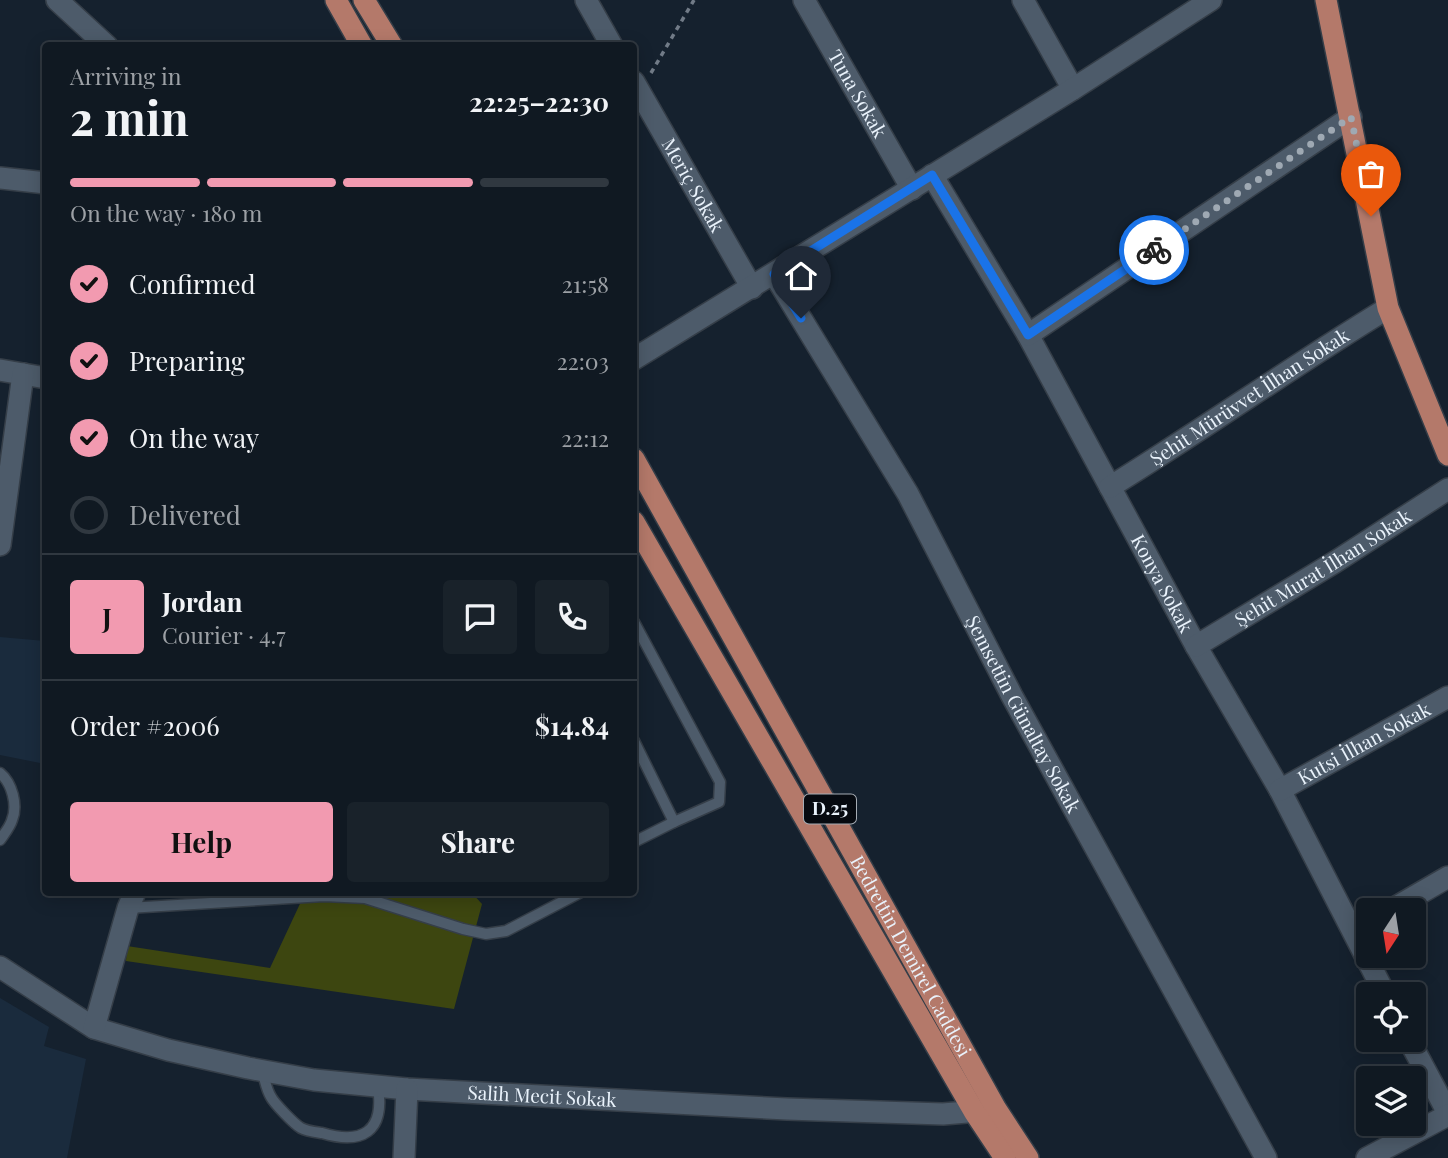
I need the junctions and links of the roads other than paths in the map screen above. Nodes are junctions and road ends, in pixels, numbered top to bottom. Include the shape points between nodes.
1 (57, 0) edge
2 (364, 0) edge
3 (586, 0) edge
4 (804, 0) edge
5 (1023, 0) edge
6 (1211, 0) edge
7 (1326, 0) edge
8 (339, 1) edge
9 (103, 42) edge
10 (360, 42) edge
11 (390, 42) edge
12 (610, 42) edge
13 (637, 88) edge
14 (1073, 89) junction
15 (1351, 117) junction
16 (932, 175) junction
17 (0, 178) edge
18 (42, 183) edge
19 (912, 189) junction
20 (774, 274) junction
21 (752, 288) junction
22 (1388, 308) junction
23 (1028, 335) junction
24 (640, 354) edge
25 (0, 370) edge
26 (23, 374) junction
27 (42, 377) edge
28 (1448, 455) edge
29 (637, 465) edge
30 (1110, 486) junction
31 (1448, 489) edge
32 (637, 527) edge
33 (0, 545) edge
34 (637, 628) edge
35 (1196, 646) junction
36 (1448, 697) edge
37 (637, 747) edge
38 (0, 773) edge
39 (1280, 790) junction
40 (674, 822) junction
41 (0, 840) edge
42 (637, 840) edge
43 (1448, 877) edge
44 (324, 896) edge
45 (324, 896) edge
46 (573, 896) edge
47 (1412, 898) edge
48 (131, 900) edge
49 (1356, 921) edge
50 (0, 967) edge
51 (94, 1028) junction
52 (1415, 1052) edge
53 (262, 1071) junction
54 (378, 1087) junction
55 (407, 1089) junction
56 (986, 1111) junction
57 (1448, 1114) edge
58 (404, 1158) edge
59 (1005, 1158) edge
60 (1028, 1158) edge
61 (1266, 1158) edge
62 (1367, 1158) edge

1 - 9 street
2 - 11 main road
3 - 12 street
4 - 19 street, Tuna Sokak
5 - 14 street
6 - 14 street
7 - 15 main road
8 - 10 main road
13 - 21 street, Meriç Sokak
14 - 16 street
15 - 22 main road
15 - 23 street
16 - 19 street
16 - 23 street, Konya Sokak
17 - 18 street
19 - 20 street
20 - 21 street
20 - 61 street, Şemsettin Günaltay Sokak via 908,494 1012,696
21 - 24 street
22 - 28 main road
22 - 30 street, Şehit Mürüvvet İlhan Sokak
23 - 30 street, Konya Sokak
25 - 26 street
26 - 27 street
26 - 33 street
29 - 56 main road, Bedrettin Demirel Caddesi / D.25
30 - 35 street, Konya Sokak
31 - 35 street, Şehit Murat İlhan Sokak
32 - 56 main road, Bedrettin Demirel Caddesi / D.25
34 - 40 lane via 720,782 719,802
35 - 39 street, Konya Sokak
36 - 39 street, Kutsi İlhan Sokak
37 - 40 lane
38 - 41 lane via 7,779 15,803 12,820
39 - 49 street, Konya Sokak
40 - 42 lane
43 - 47 street
44 - 48 lane
45 - 46 lane via 365,898 486,934 506,931
48 - 51 street
50 - 51 street, Salih Mecit Sokak
51 - 53 street, Salih Mecit Sokak
52 - 57 street
53 - 54 street, Salih Mecit Sokak
53 - 54 lane via 271,1097 300,1128 356,1139 368,1133 376,1117
54 - 55 street, Salih Mecit Sokak
55 - 56 street, Salih Mecit Sokak via 943,1114
55 - 58 street
56 - 59 main road, Bedrettin Demirel Caddesi / D.25
56 - 60 main road, Bedrettin Demirel Caddesi / D.25
57 - 62 street

